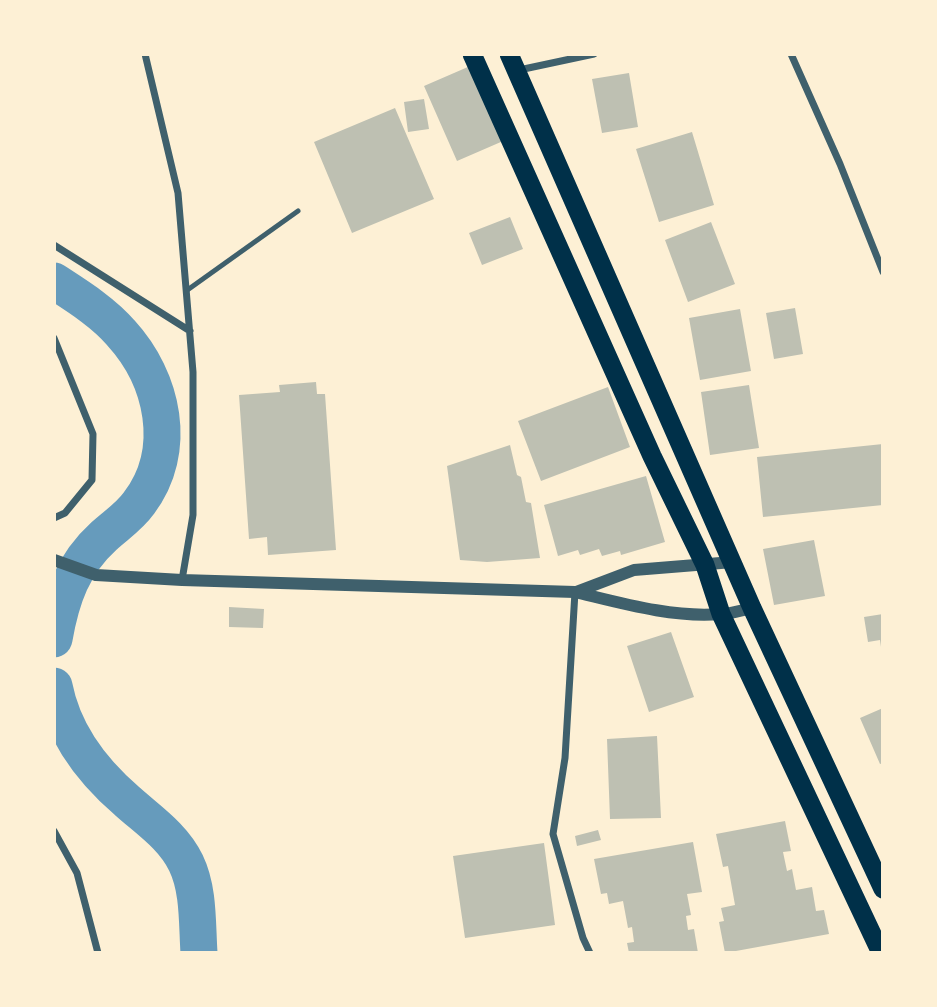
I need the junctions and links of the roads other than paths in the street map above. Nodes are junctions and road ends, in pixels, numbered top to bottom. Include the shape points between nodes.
1 (145, 54) edge
2 (472, 54) edge
3 (594, 54) edge
4 (791, 54) edge
5 (513, 62) edge
6 (298, 211) dead end
7 (54, 245) edge
8 (883, 272) edge
9 (187, 291) junction
10 (190, 331) junction
11 (54, 338) edge
12 (54, 518) edge
13 (54, 560) edge
14 (733, 562) junction
15 (705, 565) junction
16 (182, 580) junction
17 (575, 592) junction
18 (752, 608) junction
19 (721, 614) junction
20 (54, 831) edge
21 (883, 889) edge
22 (98, 953) edge
23 (590, 953) edge
24 (881, 953) edge

1 - 9 street via 178,193
2 - 15 highway
3 - 5 street
4 - 8 street
5 - 14 highway
6 - 9 lane
7 - 10 street
9 - 10 street
10 - 16 street via 193,515
11 - 12 street via 93,433 92,480 65,513
13 - 16 street via 96,575
14 - 15 street
14 - 18 highway
15 - 17 street via 634,570
15 - 19 highway
16 - 17 street
17 - 19 street via 677,612
17 - 23 street via 565,758 553,834
18 - 19 street
18 - 21 highway
19 - 24 highway
20 - 22 street via 77,873

